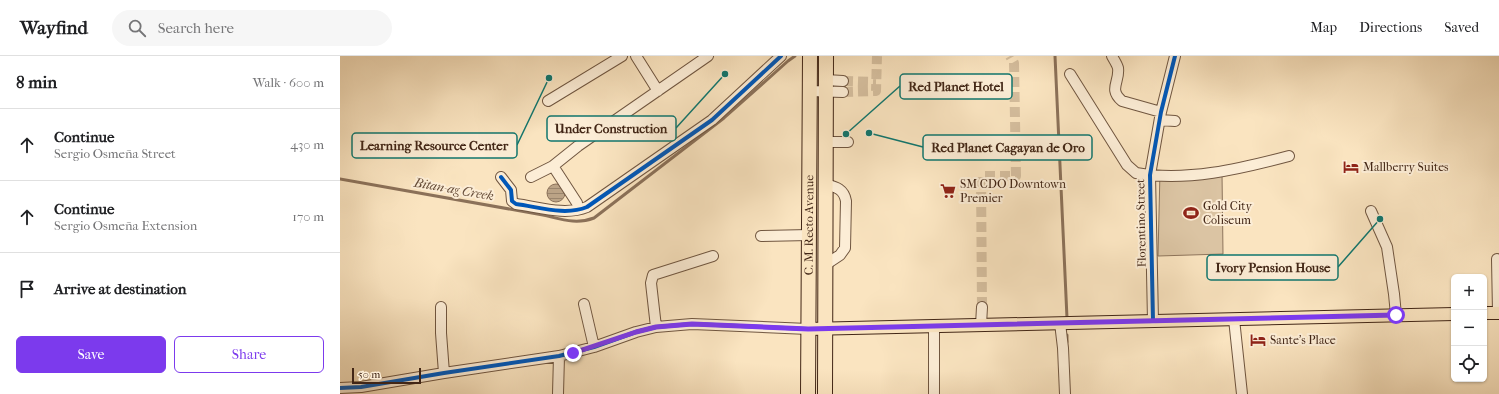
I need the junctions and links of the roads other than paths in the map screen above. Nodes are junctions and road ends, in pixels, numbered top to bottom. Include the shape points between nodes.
1 (622, 56) edge
2 (636, 56) edge
3 (708, 56) edge
4 (781, 56) edge
5 (826, 56) edge
6 (1112, 56) edge
7 (1175, 56) edge
8 (810, 60) edge
9 (1070, 74) dead end
10 (843, 81) tunnel mouth
11 (826, 86) junction
12 (658, 91) junction
13 (809, 91) junction
14 (843, 92) tunnel mouth
15 (548, 101) dead end
16 (1160, 116) junction
17 (1174, 121) dead end
18 (826, 142) junction
19 (848, 142) dead end
20 (1289, 156) dead end
21 (553, 166) junction
22 (1150, 175) junction
23 (502, 176) dead end
24 (532, 177) dead end
25 (825, 184) junction
26 (577, 203) dead end
27 (1371, 211) dead end
28 (809, 235) junction
29 (761, 236) dead end
30 (713, 256) dead end
31 (1497, 259) dead end
32 (825, 265) junction
33 (584, 304) dead end
34 (441, 307) dead end
35 (982, 307) tunnel mouth
36 (1498, 312) edge
37 (1487, 313) edge
38 (1451, 314) edge
39 (1396, 315) junction
40 (1234, 319) junction
41 (1153, 321) junction
42 (1060, 323) junction
43 (981, 325) junction
44 (934, 326) junction
45 (656, 327) junction
46 (808, 329) junction
47 (825, 329) junction
48 (594, 347) junction
49 (559, 356) junction
50 (444, 373) junction
51 (340, 388) edge
52 (558, 394) edge
53 (808, 394) edge
54 (825, 394) edge
55 (934, 394) edge
56 (1065, 394) edge
57 (1242, 394) edge

1 - 15 street
2 - 12 street
3 - 12 street
4 - 23 street via 712,120 587,207 566,211 516,204 512,201 511,190
5 - 11 highway, C. M. Recto Avenue
6 - 16 street via 1118,68 1115,94 1122,101
7 - 16 street, Florentino Street
8 - 13 highway, C. M. Recto Avenue
9 - 22 street via 1131,171
10 - 11 street
11 - 13 street
11 - 14 street
11 - 18 highway, C. M. Recto Avenue
12 - 21 street
13 - 28 highway, C. M. Recto Avenue
16 - 17 street
16 - 22 street, Florentino Street
18 - 19 street
18 - 25 highway, C. M. Recto Avenue
20 - 22 street via 1185,176
21 - 24 street
21 - 26 street
22 - 41 street, Florentino Street
25 - 32 highway, C. M. Recto Avenue
25 - 32 street via 839,188 845,195 846,217 845,248 840,255
27 - 39 street via 1387,247
28 - 29 street
28 - 46 highway, C. M. Recto Avenue
30 - 45 street via 653,275 651,283
31 - 36 street
32 - 47 highway, C. M. Recto Avenue
33 - 48 street
34 - 50 street
35 - 43 street
36 - 37 main road
38 - 39 main road
39 - 40 main road
40 - 41 main road
40 - 57 street
41 - 42 main road
42 - 43 main road
42 - 56 street
43 - 44 main road
44 - 47 main road
44 - 55 street
45 - 46 street via 698,324
45 - 48 street
46 - 47 main road
46 - 53 highway, C. M. Recto Avenue
47 - 54 highway, C. M. Recto Avenue
48 - 49 street
49 - 50 street
49 - 52 street
50 - 51 street via 361,387

